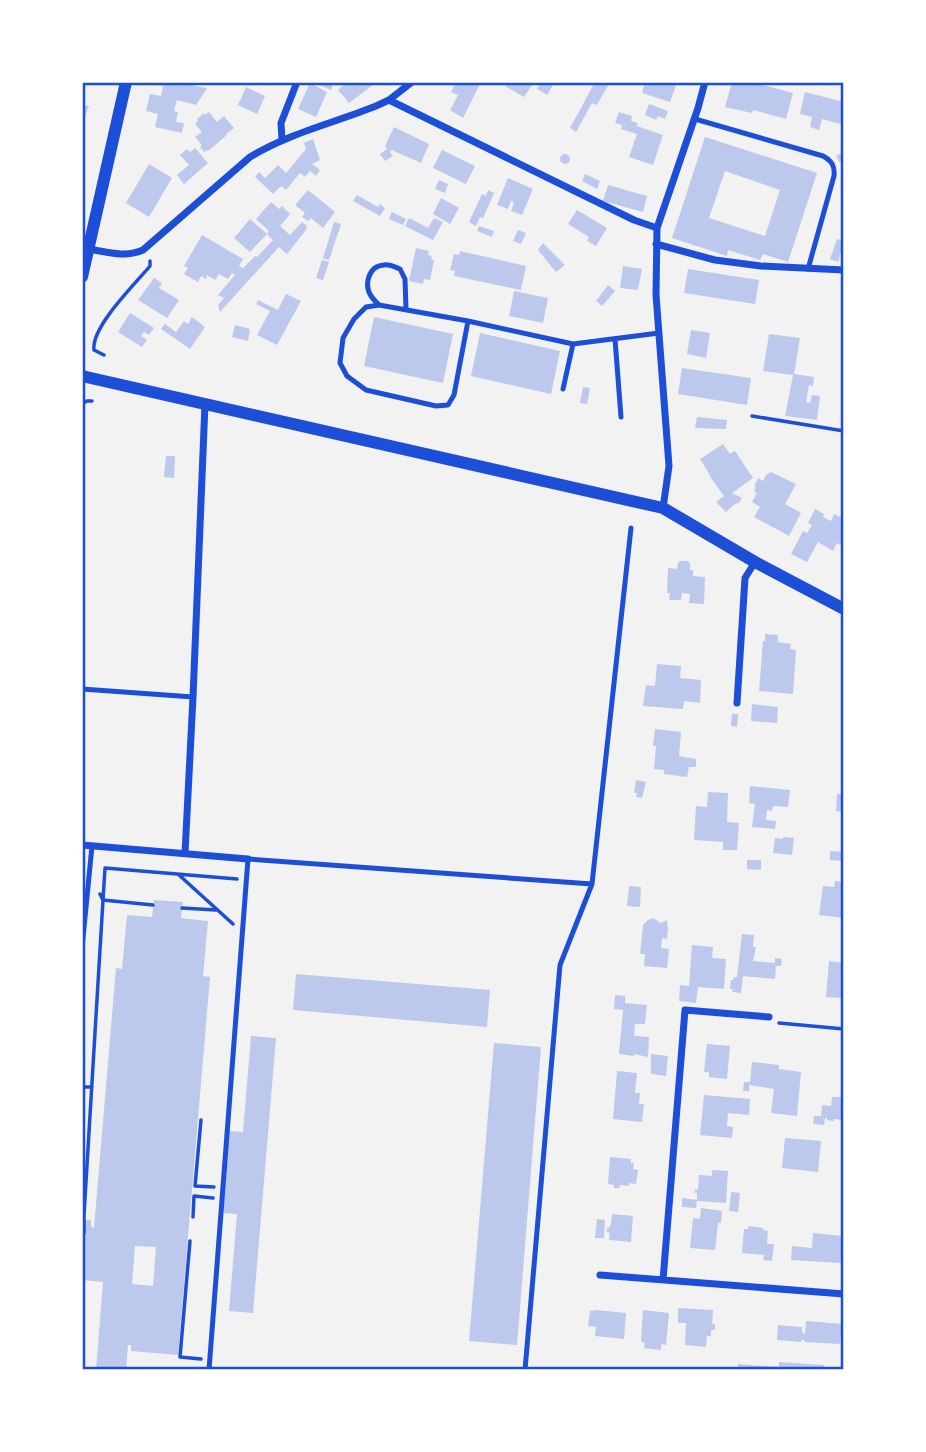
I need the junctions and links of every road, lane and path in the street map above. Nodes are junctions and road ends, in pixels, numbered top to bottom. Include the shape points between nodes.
1 (126, 82) edge
2 (297, 82) edge
3 (412, 82) edge
4 (705, 82) edge
5 (389, 100) junction
6 (695, 119) junction
7 (282, 140) junction
8 (657, 228) junction
9 (656, 244) junction
10 (150, 245) junction
11 (89, 249) junction
12 (808, 269) junction
13 (844, 270) edge
14 (82, 277) edge
15 (379, 305) junction
16 (406, 309) junction
17 (468, 321) junction
18 (659, 333) junction
19 (615, 340) junction
20 (573, 344) junction
21 (104, 355) dead end
22 (82, 376) edge
23 (563, 389) dead end
24 (92, 401) dead end
25 (82, 404) edge
26 (205, 404) junction
27 (752, 416) dead end
28 (621, 417) dead end
29 (844, 432) edge
30 (663, 508) junction
31 (631, 528) dead end
32 (755, 562) junction
33 (844, 609) edge
34 (82, 689) edge
35 (193, 698) junction
36 (737, 704) dead end
37 (82, 845) edge
38 (92, 846) junction
39 (184, 853) junction
40 (248, 859) junction
41 (89, 874) junction
42 (179, 875) junction
43 (246, 880) junction
44 (592, 884) junction
45 (103, 900) junction
46 (153, 905) dead end
47 (182, 908) dead end
48 (218, 911) junction
49 (242, 933) junction
50 (82, 947) edge
51 (769, 1017) joint
52 (844, 1029) edge
53 (82, 1087) edge
54 (92, 1087) junction
55 (201, 1120) dead end
56 (223, 1188) junction
57 (222, 1198) junction
58 (83, 1214) edge
59 (192, 1217) dead end
60 (82, 1233) edge
61 (190, 1241) dead end
62 (600, 1275) dead end
63 (663, 1280) junction
64 (844, 1294) edge
65 (210, 1360) junction
66 (209, 1370) edge
67 (526, 1370) edge

1 - 11 street
2 - 7 street via 281,123
3 - 5 street
4 - 6 street
5 - 7 street
5 - 8 street
6 - 8 street
6 - 12 lane via 830,160 834,176
7 - 10 street via 250,157
8 - 9 street
9 - 12 street via 715,260
9 - 18 street
10 - 11 street via 126,255
10 - 21 path via 150,266 95,336 94,350
11 - 14 street
12 - 13 street
15 - 16 lane
15 - 16 lane via 369,290 369,275 374,268 393,266 405,279
15 - 17 lane via 366,307 343,338 340,363 346,376 366,390 436,406 449,405 454,395
16 - 17 lane
17 - 20 lane
18 - 19 lane
18 - 30 street via 669,466
19 - 20 lane
19 - 28 lane
20 - 23 lane
22 - 26 street
24 - 25 path
26 - 30 street
26 - 35 street
27 - 29 path
30 - 32 street
31 - 44 lane
32 - 33 street
32 - 36 street via 746,578
34 - 35 lane
35 - 39 street
37 - 38 street
38 - 39 street
38 - 41 lane
39 - 40 street
40 - 43 lane
40 - 44 lane
41 - 45 path
41 - 50 lane
42 - 43 path
42 - 45 path via 105,868
42 - 48 path
43 - 49 lane
44 - 67 lane via 560,965
45 - 46 path
45 - 54 path
47 - 48 path
48 - 49 path
49 - 56 lane
51 - 52 path via 775,1023
51 - 63 street via 685,1010
53 - 54 path
54 - 58 path
55 - 56 path via 195,1186
56 - 57 lane
57 - 59 path via 194,1196
57 - 65 lane
58 - 60 path
61 - 65 path via 180,1357
62 - 63 street
63 - 64 street
65 - 66 lane

